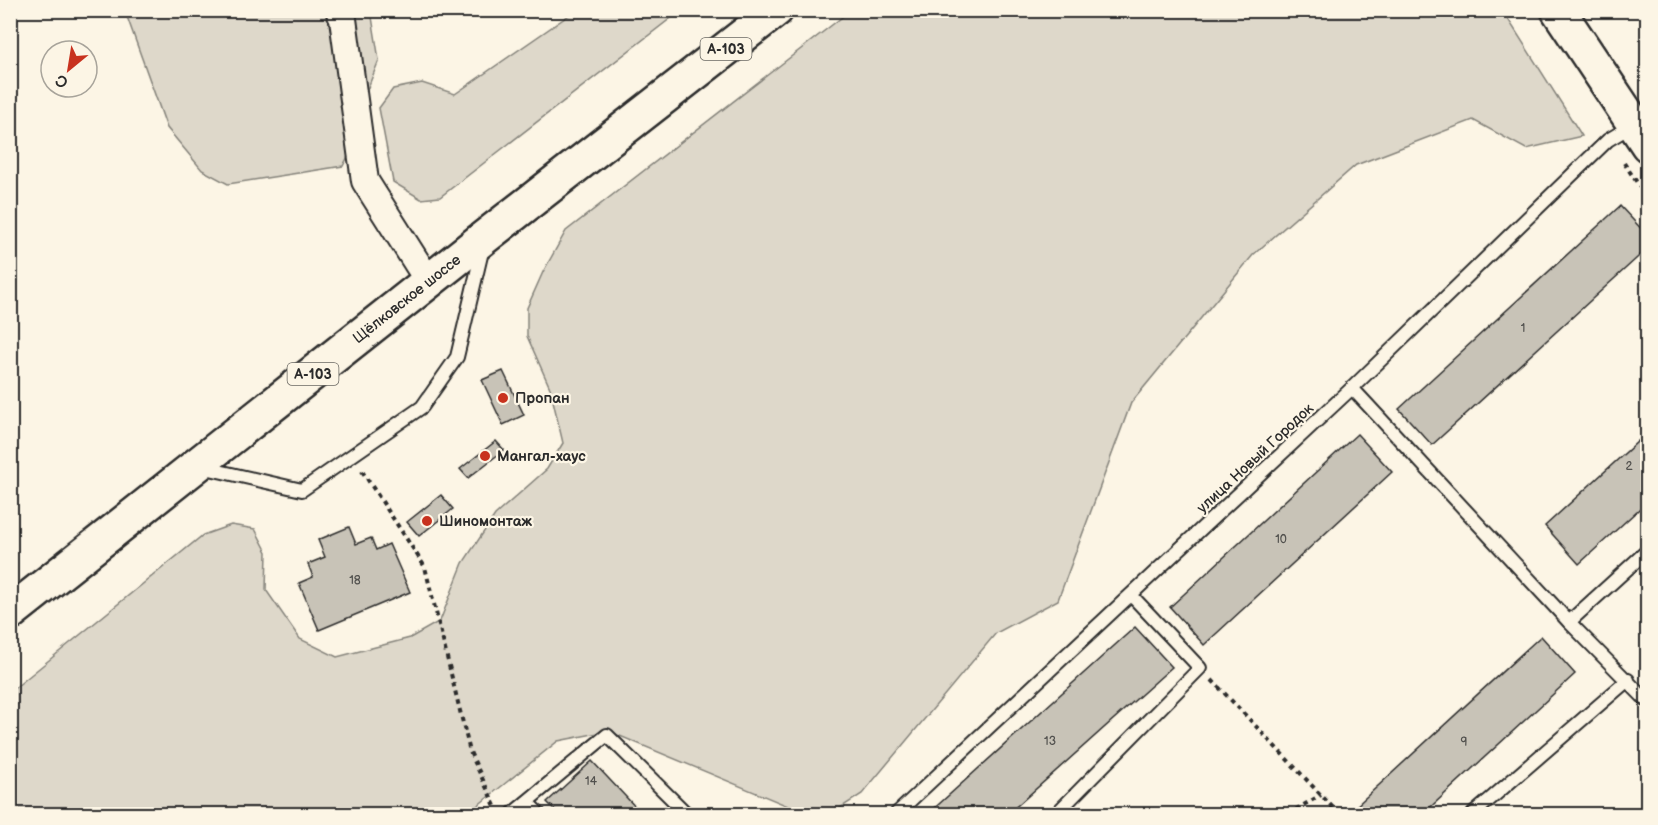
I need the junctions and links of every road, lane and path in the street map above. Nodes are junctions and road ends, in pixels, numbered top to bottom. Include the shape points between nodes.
1 (339, 10) edge
2 (776, 10) edge
3 (1558, 10) edge
4 (1641, 135) edge
5 (486, 236) junction
6 (429, 282) junction
7 (1352, 388) junction
8 (352, 456) junction
9 (197, 466) junction
10 (1647, 550) edge
11 (1131, 595) junction
12 (10, 613) edge
13 (1569, 622) junction
14 (1200, 668) junction
15 (1628, 680) junction
16 (1647, 702) edge
17 (1321, 795) junction
18 (527, 802) junction
19 (499, 814) edge
20 (512, 814) edge
21 (538, 814) edge
22 (687, 814) edge
23 (896, 814) edge
24 (1056, 814) edge
25 (1288, 814) edge
26 (1339, 814) edge
27 (1473, 814) edge

1 - 6 street via 365,181
2 - 5 main road, Щёлковское шоссе / А-103
3 - 4 main road
4 - 7 lane, улица Новый Городок via 1608,140
5 - 6 main road, Щёлковское шоссе / А-103
5 - 8 lane via 458,357 422,407
6 - 9 main road, Щёлковское шоссе / А-103
7 - 11 lane, улица Новый Городок
7 - 13 lane
8 - 9 lane via 302,490
8 - 19 path via 425,567 470,753
9 - 12 main road, Щёлковское шоссе / А-103
10 - 13 lane
11 - 14 lane
11 - 23 lane, улица Новый Городок
13 - 15 lane
14 - 17 path
14 - 24 lane
15 - 16 lane
15 - 27 lane
17 - 25 path
17 - 26 path
18 - 20 lane
18 - 21 lane
18 - 22 lane via 607,735

